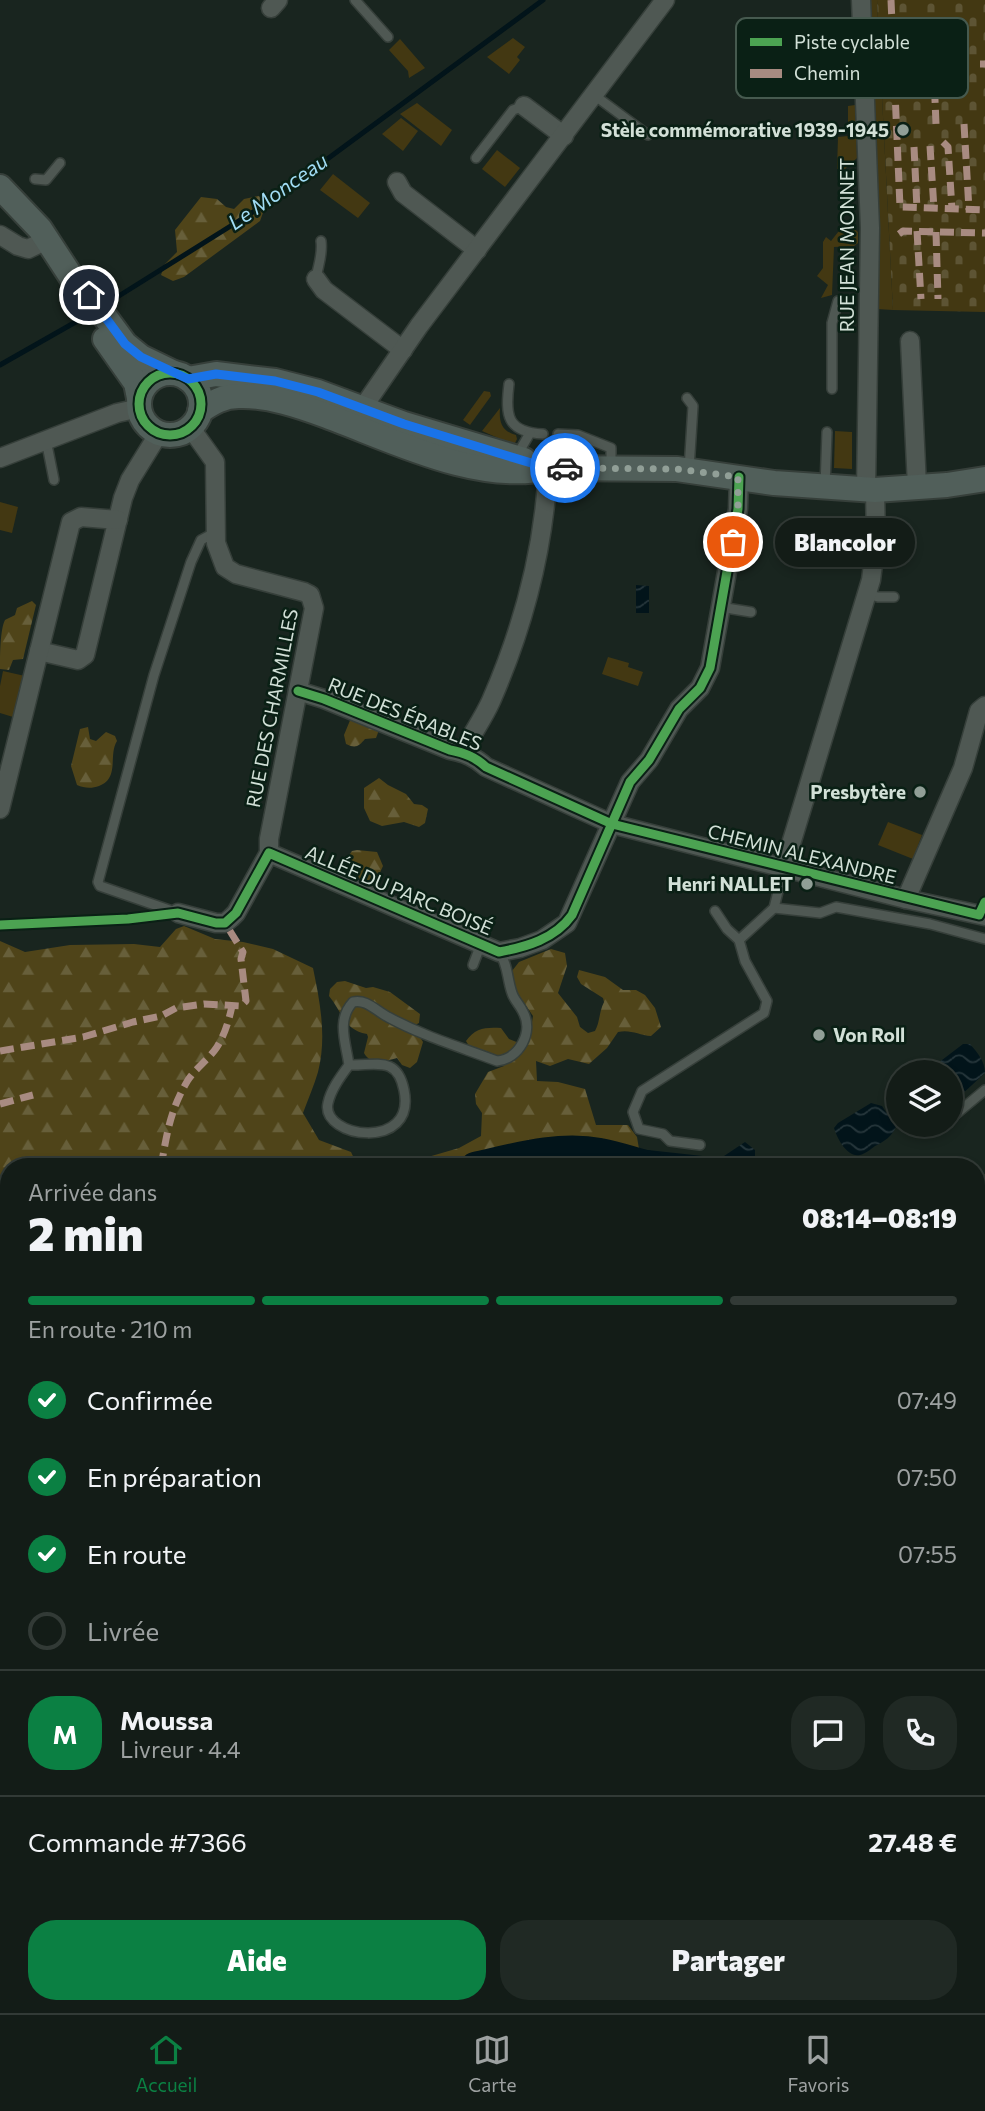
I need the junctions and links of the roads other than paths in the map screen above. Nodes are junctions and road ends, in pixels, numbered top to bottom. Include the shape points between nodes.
1 (355, 0) edge
2 (665, 0) edge
3 (861, 0) edge
4 (862, 18) edge
5 (388, 37) dead end
6 (594, 95) junction
7 (866, 98) edge
8 (524, 106) joint
9 (648, 135) dead end
10 (564, 136) junction
11 (476, 158) dead end
12 (60, 163) dead end
13 (35, 180) dead end
14 (397, 182) dead end
15 (0, 187) edge
16 (0, 235) edge
17 (47, 240) junction
18 (321, 241) dead end
19 (477, 250) junction
20 (316, 279) joint
21 (838, 301) dead end
22 (106, 330) junction
23 (910, 341) dead end
24 (402, 350) junction
25 (181, 376) junction
26 (509, 384) dead end
27 (832, 389) dead end
28 (687, 398) dead end
29 (140, 403) junction
30 (300, 407) junction
31 (351, 411) junction
32 (195, 419) junction
33 (827, 432) dead end
34 (159, 433) junction
35 (530, 433) junction
36 (543, 434) dead end
37 (558, 434) dead end
38 (46, 439) junction
39 (508, 456) junction
40 (0, 458) edge
41 (548, 468) junction
42 (611, 469) junction
43 (689, 470) junction
44 (738, 477) junction
45 (985, 478) edge
46 (54, 480) dead end
47 (918, 486) junction
48 (825, 488) junction
49 (871, 490) junction
50 (118, 520) junction
51 (216, 532) junction
52 (867, 594) junction
53 (894, 597) dead end
54 (720, 607) junction
55 (751, 612) dead end
56 (39, 651) junction
57 (298, 691) junction
58 (985, 706) edge
59 (463, 752) junction
60 (0, 809) edge
61 (612, 824) junction
62 (269, 853) junction
63 (784, 867) junction
64 (906, 899) junction
65 (774, 908) junction
66 (715, 911) dead end
67 (178, 913) joint
68 (985, 916) edge
69 (985, 939) edge
70 (739, 940) junction
71 (481, 944) junction
72 (499, 952) junction
73 (473, 965) dead end
74 (349, 1065) junction
75 (985, 1090) edge
76 (963, 1108) edge
77 (700, 1145) dead end

1 - 5 lane
2 - 6 street
3 - 4 street, RUE JEAN MONNET
6 - 9 lane
6 - 10 street
7 - 49 street, RUE JEAN MONNET
8 - 10 street
8 - 11 lane via 513,110
10 - 19 street
12 - 13 lane via 46,180
14 - 19 street via 403,193
15 - 17 main road
16 - 17 street via 28,249
17 - 22 main road
18 - 20 lane via 323,254
19 - 24 street
20 - 24 street
21 - 27 lane via 832,323
22 - 25 main road via 141,357
22 - 29 main road via 136,383
23 - 47 street
24 - 31 street via 366,403
25 - 29 main road via 156,376 143,389
25 - 31 main road via 216,374 275,381 318,392
25 - 32 main road via 199,394
26 - 35 lane via 508,418
28 - 43 lane via 693,406
29 - 34 main road via 145,422
29 - 38 street
30 - 31 street via 312,404
30 - 32 main road via 240,396 225,398
30 - 41 main road via 453,462 512,471
31 - 39 main road
32 - 34 main road via 175,434
32 - 51 street, RUE DES CHARMILLES via 215,462
33 - 48 lane
34 - 50 street via 130,480
35 - 36 lane
35 - 39 lane via 519,452
37 - 42 lane via 578,435 611,448
38 - 40 street
38 - 46 lane
39 - 41 main road
41 - 42 main road
41 - 59 street via 526,607 490,701
42 - 43 main road
43 - 44 main road
44 - 48 main road
44 - 54 street, ALLÉE DU PARC BOISÉ via 736,520
45 - 47 main road
47 - 49 main road
48 - 49 main road
49 - 52 street, RUE JEAN MONNET via 876,541
50 - 56 street via 81,517 71,522
50 - 56 street via 85,655 78,660
51 - 57 street, RUE DES CHARMILLES via 218,551 229,571 304,592 313,600
51 - 67 lane via 201,540 191,562 154,675 98,882
52 - 53 lane
52 - 63 street, RUE JEAN MONNET
54 - 55 lane
54 - 61 street, ALLÉE DU PARC BOISÉ via 705,680 679,709 649,760 630,782
56 - 60 street
57 - 59 street, RUE DES ÉRABLES
57 - 62 street, RUE DES CHARMILLES
58 - 64 street via 979,711 963,768
59 - 61 street, RUE DES ÉRABLES
61 - 63 street, CHEMIN ALEXANDRE
61 - 72 street, ALLÉE DU PARC BOISÉ via 567,923 542,940
62 - 67 street, RUE DES CHARMILLES via 236,914 225,923
62 - 71 street, ALLÉE DU PARC BOISÉ
63 - 64 street, CHEMIN ALEXANDRE
63 - 65 lane
64 - 68 street, CHEMIN ALEXANDRE
65 - 69 lane via 820,913 836,907
65 - 70 lane
66 - 70 lane
70 - 77 lane via 767,1001 764,1013 642,1091 633,1112 639,1129 670,1141
71 - 72 street, ALLÉE DU PARC BOISÉ
71 - 73 lane
72 - 74 lane via 513,998 526,1021 524,1040 513,1056 497,1060 453,1046 359,1001 353,1002 343,1018
74 - 74 lane via 328,1103 332,1121 351,1131 380,1133 402,1118 406,1099 399,1074 384,1064
75 - 76 lane

